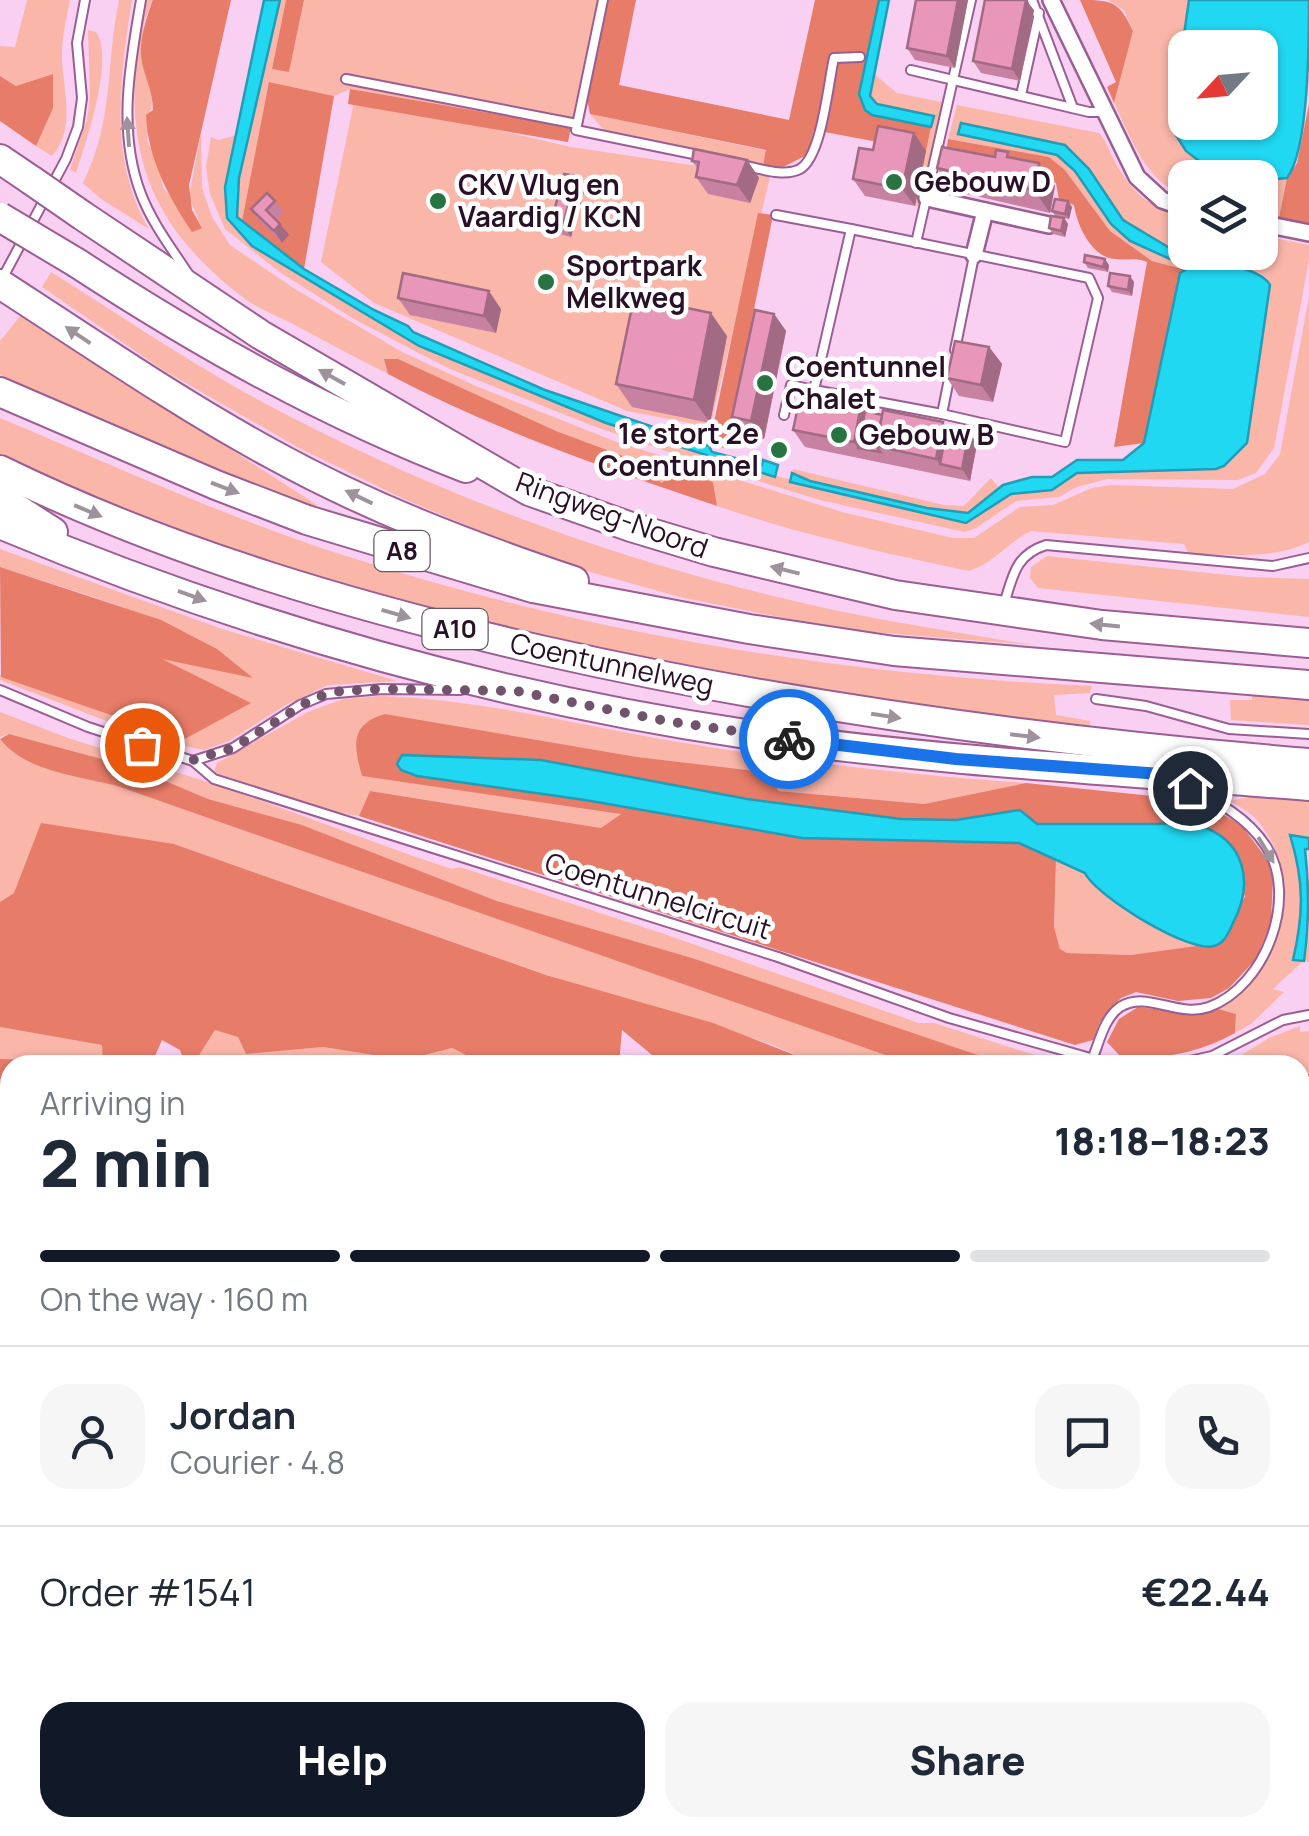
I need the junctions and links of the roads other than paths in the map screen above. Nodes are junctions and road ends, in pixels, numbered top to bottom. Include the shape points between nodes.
1 (85, 0) edge
2 (141, 0) edge
3 (603, 0) edge
4 (971, 0) edge
5 (1032, 0) edge
6 (1051, 0) edge
7 (1039, 13) junction
8 (860, 57) dead end
9 (911, 70) dead end
10 (346, 78) dead end
11 (955, 80) junction
12 (1020, 96) junction
13 (1073, 108) junction
14 (1104, 112) junction
15 (577, 124) junction
16 (0, 159) edge
17 (716, 159) edge
18 (736, 164) edge
19 (927, 198) junction
20 (1168, 202) edge
21 (985, 211) junction
22 (776, 214) dead end
23 (0, 218) edge
24 (1049, 225) edge
25 (1278, 227) edge
26 (851, 229) junction
27 (1309, 233) edge
28 (916, 243) junction
29 (974, 255) junction
30 (0, 283) edge
31 (204, 299) junction
32 (814, 390) junction
33 (0, 392) edge
34 (942, 414) junction
35 (784, 415) dead end
36 (0, 470) edge
37 (529, 491) junction
38 (0, 498) edge
39 (0, 524) edge
40 (1309, 558) edge
41 (100, 563) junction
42 (1002, 613) junction
43 (749, 629) junction
44 (1309, 643) edge
45 (1309, 685) edge
46 (0, 690) edge
47 (516, 691) junction
48 (1096, 699) dead end
49 (1309, 734) edge
50 (193, 760) junction
51 (1309, 763) edge
52 (1161, 774) junction
53 (1309, 786) edge
54 (1309, 1014) edge
55 (1075, 1055) edge
56 (1094, 1055) edge
57 (1214, 1055) edge

1 - 30 lane via 77,44 78,127
31 -> 2 lane via 146,206 129,148 127,103
3 - 15 lane
4 - 11 lane
5 - 7 lane
6 - 14 street
7 - 12 lane
7 - 13 lane
8 - 18 lane via 834,58 813,157 797,171
9 - 11 lane
10 - 15 lane
11 - 12 lane
11 - 19 lane
12 - 13 lane
13 - 14 lane
14 - 20 street via 1138,176
15 - 17 lane via 576,130
16 - 31 highway, Ringweg-Noord, bridge
19 - 21 street
19 - 28 lane
21 - 24 street
21 - 29 street
22 - 26 lane
23 - 37 highway, bridge via 232,359 409,446
25 - 27 street
26 - 28 lane
26 - 32 lane
28 - 29 lane
29 - 34 lane
29 - 34 lane via 1089,278 1098,298 1065,442
43 -> 30 highway via 576,582 406,520 224,428
37 -> 31 highway, Ringweg-Noord
32 - 34 lane
32 - 35 lane via 791,385
33 -> 43 highway, A8 via 216,485 383,545 533,588
36 -> 51 highway, Coentunnelweg / A10 via 211,557 525,646 929,723
42 -> 37 highway, Ringweg-Noord via 732,557
38 - 41 highway, A10
39 - 41 highway
40 - 42 lane via 1273,566 1046,545 1019,563
41 -> 47 highway, A10 via 368,653
44 -> 42 highway, Ringweg-Noord
43 - 45 highway via 894,651
46 - 50 lane, Coentunnelcircuit
47 - 50 lane via 326,694 233,748
47 - 52 highway, A10 via 849,747
48 - 49 lane via 1228,729
50 - 55 lane, Coentunnelcircuit via 214,779
52 - 53 highway, A10
52 -> 56 lane via 1250,824 1278,870 1275,922 1244,985 1208,1007 1173,1010 1136,1000 1117,1009
54 - 57 lane

